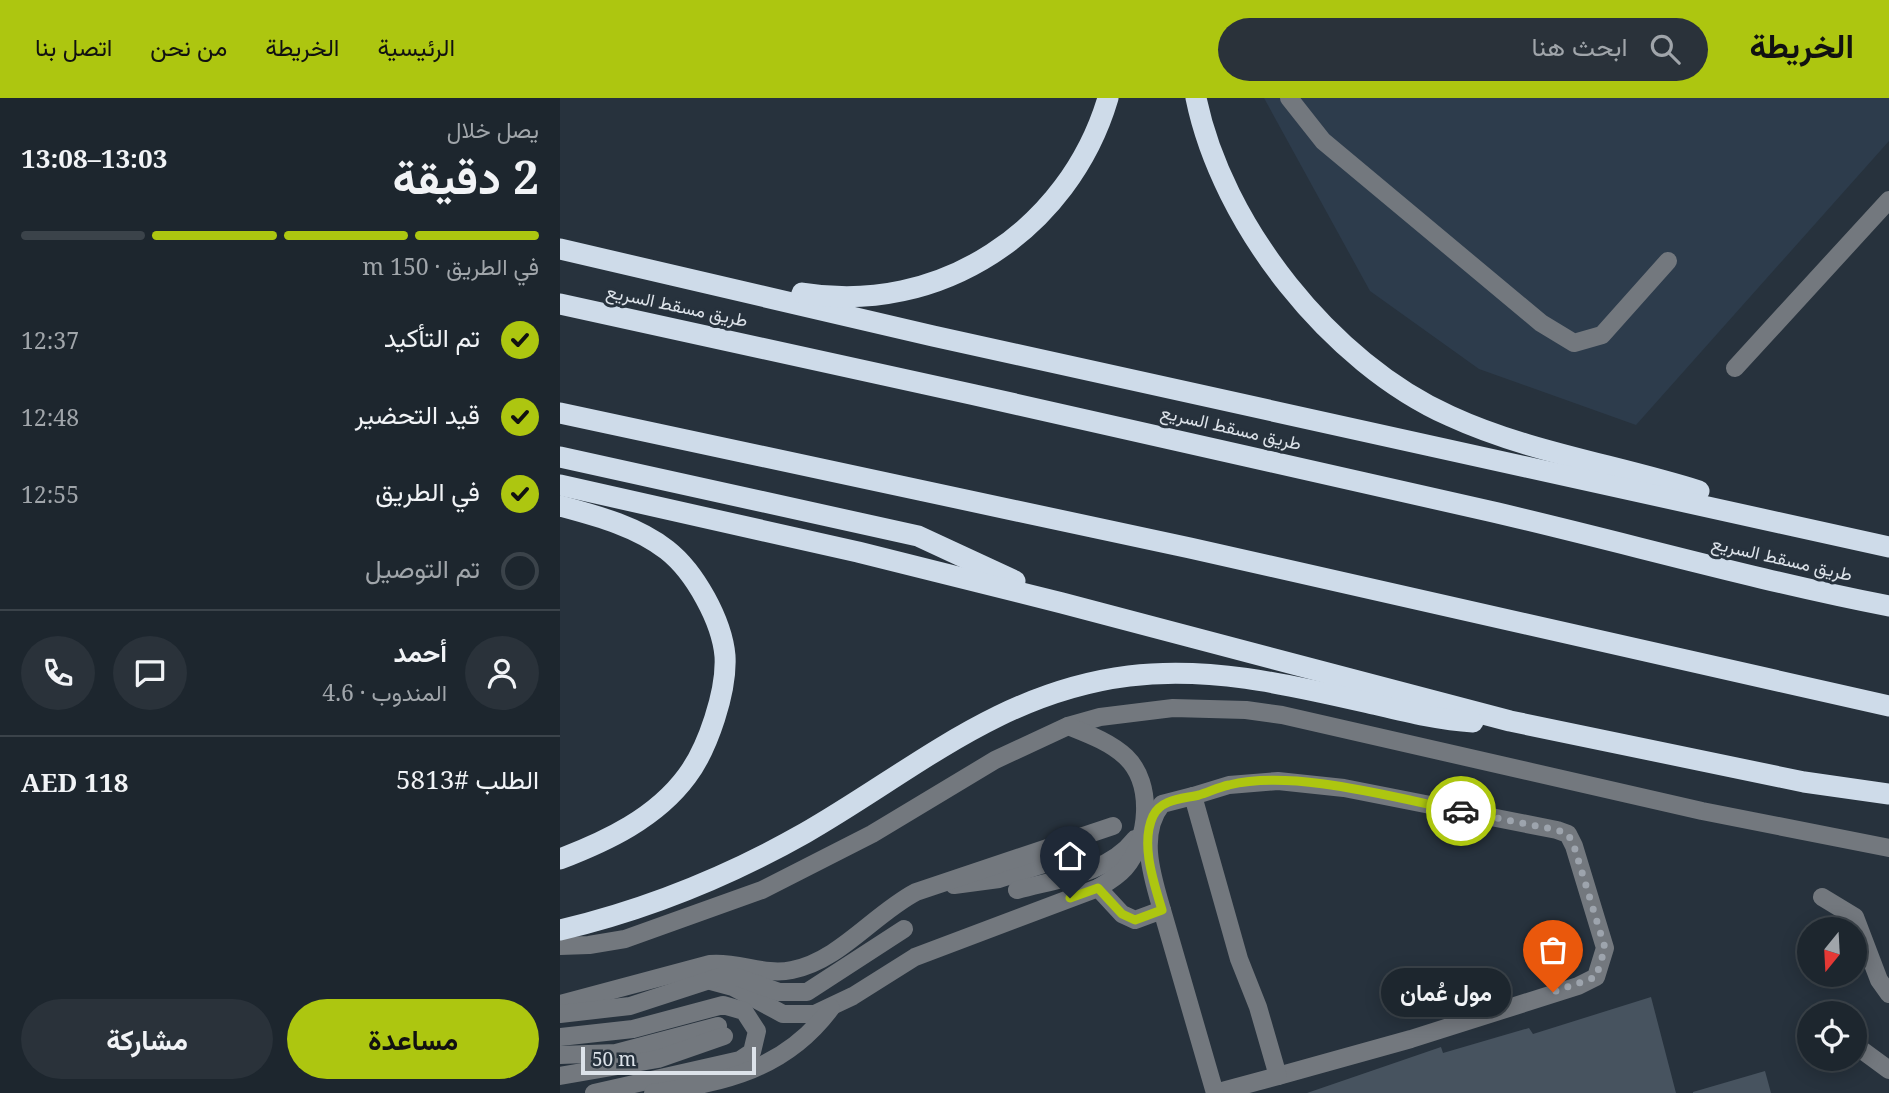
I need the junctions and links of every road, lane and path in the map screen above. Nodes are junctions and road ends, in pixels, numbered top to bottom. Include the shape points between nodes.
1 (1108, 98) edge
2 (1196, 98) edge
3 (1289, 98) edge
4 (1889, 200) edge
5 (560, 249) edge
6 (1668, 261) dead end
7 (560, 304) edge
8 (1735, 368) dead end
9 (560, 414) edge
10 (560, 457) edge
11 (560, 485) edge
12 (560, 506) edge
13 (1828, 532) junction
14 (1889, 547) edge
15 (1062, 603) junction
16 (1889, 606) edge
17 (1889, 706) edge
18 (1510, 721) junction
19 (1069, 726) junction
20 (1889, 794) edge
21 (1193, 796) junction
22 (1113, 826) dead end
23 (1140, 831) junction
24 (1889, 848) edge
25 (1089, 849) dead end
26 (560, 859) edge
27 (937, 883) junction
28 (1098, 888) junction
29 (1017, 890) dead end
30 (1822, 897) dead end
31 (1162, 910) junction
32 (904, 929) dead end
33 (560, 930) edge
34 (560, 946) edge
35 (707, 980) junction
36 (1889, 994) edge
37 (560, 1004) edge
38 (831, 1008) junction
39 (560, 1014) edge
40 (560, 1037) edge
41 (1867, 1054) edge
42 (560, 1055) edge
43 (1889, 1070) edge
44 (560, 1076) edge
45 (1278, 1076) junction
46 (594, 1093) edge
47 (653, 1093) edge
48 (1215, 1093) edge

1 - 5 highway via 1090,145 1069,180 1006,246 969,270 890,294 823,297
2 - 13 highway via 1219,173 1271,263 1323,324 1398,386 1449,416 1515,440
3 - 6 street via 1323,141 1541,323 1574,343 1602,335
4 - 8 street
5 - 13 highway via 946,339
7 - 16 highway, طريق مسقط السريع via 1029,405
9 - 17 highway via 1190,548
10 - 15 highway via 918,536
11 - 15 highway
12 - 26 highway via 626,527 669,551 709,608 725,655 714,721 688,775 667,798 618,836
13 - 14 highway
15 - 18 highway
18 - 20 highway via 1804,782
18 - 33 highway via 1445,719 1232,675 1129,676 1079,685 982,722 849,806 746,863 634,909
19 - 23 street via 1115,748 1133,766 1144,790
19 - 24 street via 1160,709 1246,710
19 - 34 street via 995,760 818,864 705,913 616,941
21 - 31 street via 1162,804 1149,827 1151,870
21 - 45 street
21 - 45 street via 1229,785 1279,781 1344,788 1568,834 1605,948 1596,977 1578,986
22 - 27 street
23 - 28 street via 1126,867
23 - 29 street via 1109,862
25 - 27 street via 984,883
27 - 37 street via 893,904 839,947 805,966 775,972 710,964
28 - 31 street via 1122,914 1135,920
28 - 38 street via 915,957
30 - 36 street via 1855,917
31 - 48 street
32 - 35 street via 807,992 779,992 737,977
35 - 38 street via 733,987 783,1014 804,1016
35 - 39 street via 630,1006
38 - 47 street via 816,1029 774,1060 719,1083
40 - 46 street via 634,1029 723,1005 744,1010 757,1031 752,1052 740,1060
41 - 43 street
42 - 44 street via 616,1053 721,1031 647,1062
45 - 48 street

